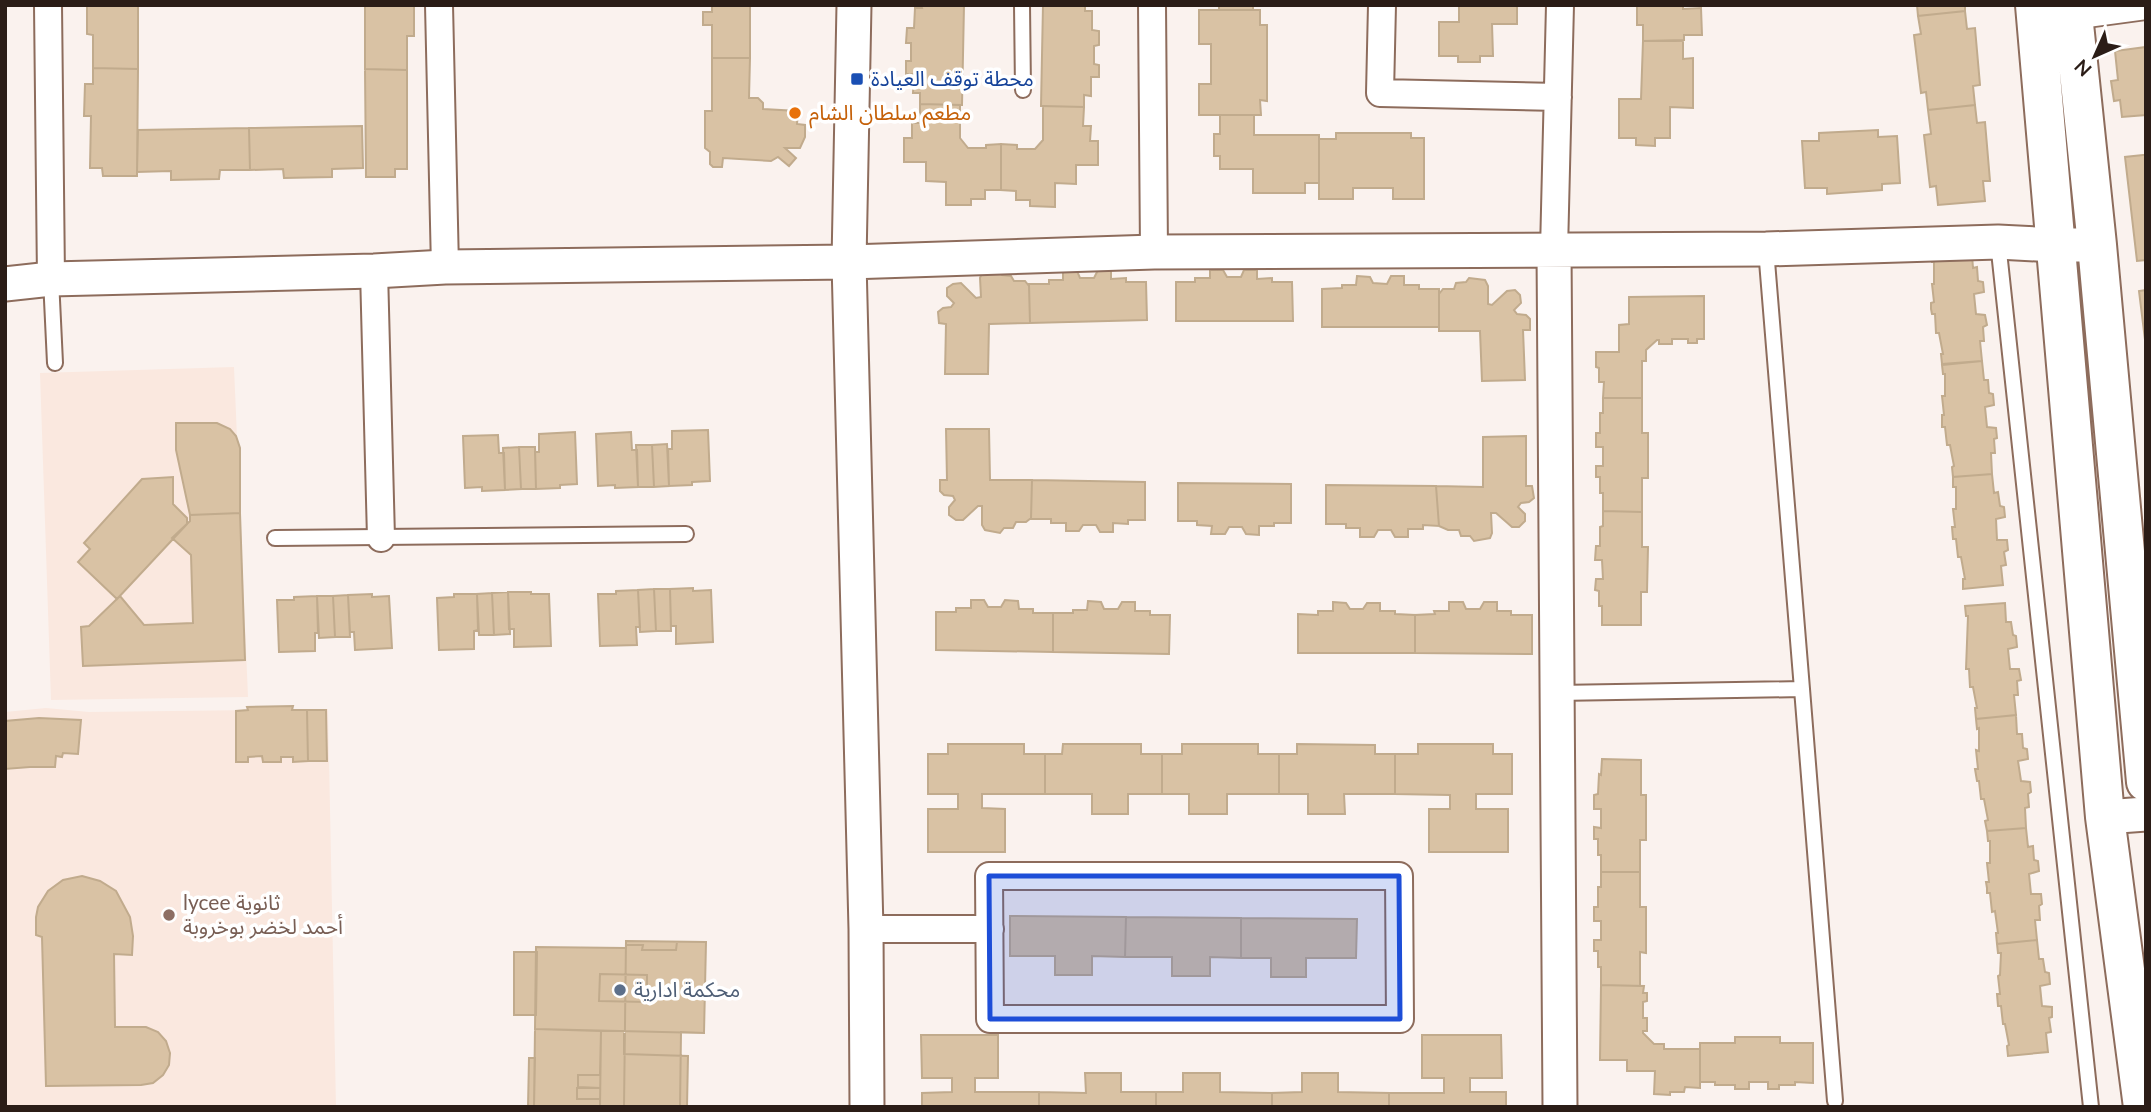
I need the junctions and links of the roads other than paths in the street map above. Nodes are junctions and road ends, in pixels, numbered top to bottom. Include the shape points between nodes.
1 (48, 5) edge
2 (439, 5) edge
3 (854, 5) edge
4 (1022, 5) edge
5 (1152, 5) edge
6 (1382, 5) edge
7 (1560, 5) edge
8 (2035, 5) edge
9 (2146, 6) edge
10 (2072, 11) edge
11 (1023, 90) dead end
12 (1558, 97) junction
13 (1998, 242) junction
14 (2097, 245) junction
15 (2054, 246) junction
16 (1766, 248) junction
17 (1554, 250) junction
18 (1154, 252) junction
19 (849, 262) junction
20 (445, 267) junction
21 (374, 271) junction
22 (51, 279) junction
23 (5, 284) edge
24 (55, 363) dead end
25 (686, 534) dead end
26 (275, 538) dead end
27 (381, 538) junction
28 (1802, 689) junction
29 (1557, 693) junction
30 (2146, 782) edge
31 (2146, 814) edge
32 (2105, 817) junction
33 (866, 929) junction
34 (990, 929) junction
35 (1835, 1101) dead end
36 (867, 1107) edge
37 (1560, 1107) edge
38 (2091, 1107) edge
39 (2143, 1107) edge

1 - 22 street
2 - 20 street
3 - 19 street
4 - 11 lane
5 - 18 street
6 - 12 street via 1380,93
7 - 12 street
8 - 15 main road
9 - 10 street
10 - 14 main road
12 - 17 street
13 - 15 street
13 - 16 street
13 - 38 lane
14 - 15 street
14 - 30 main road
15 - 32 main road
16 - 17 street
16 - 28 lane
17 - 18 street
17 - 29 street
18 - 19 street
19 - 20 street
19 - 33 street
20 - 21 street
21 - 22 street
21 - 27 street
22 - 23 street
22 - 24 lane
25 - 27 lane
26 - 27 lane
28 - 29 lane
28 - 35 lane
29 - 37 street
31 - 32 street
32 - 39 main road
33 - 34 street
33 - 36 street
34 - 34 street via 989,876 1399,876 1400,1019 990,1019

